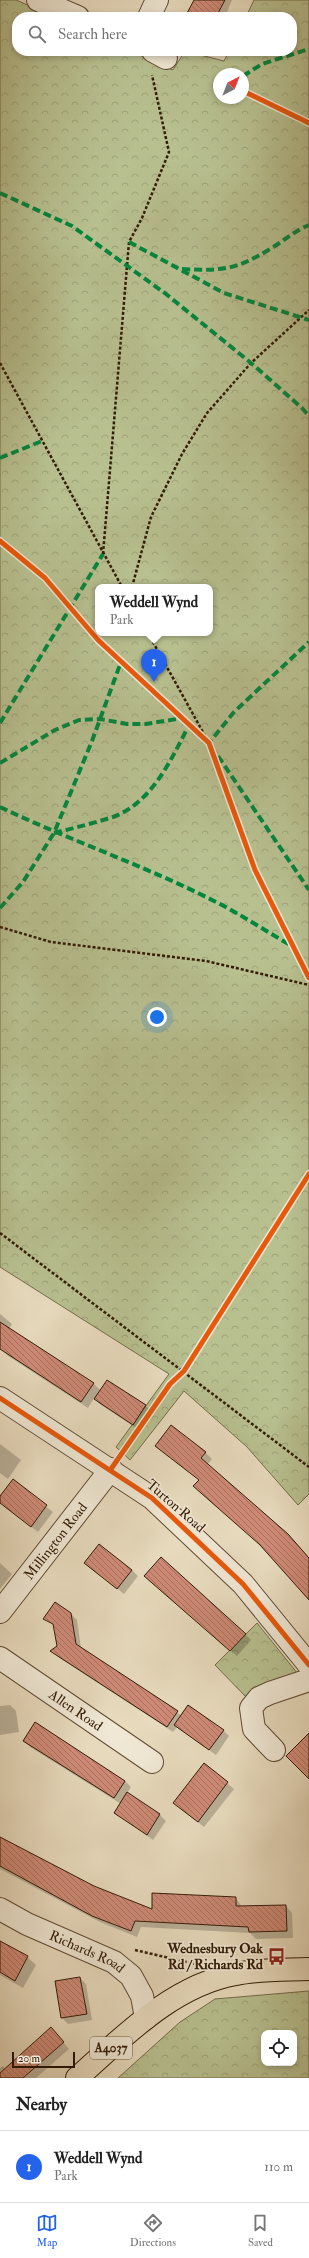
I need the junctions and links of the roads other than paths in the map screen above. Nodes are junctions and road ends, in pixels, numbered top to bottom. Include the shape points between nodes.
1 (38, 0) edge
2 (157, 0) edge
3 (66, 12) edge
4 (151, 12) edge
5 (0, 1398) edge
6 (111, 1470) junction
7 (0, 1612) edge
8 (0, 1658) edge
9 (309, 1665) edge
10 (309, 1680) edge
11 (274, 1750) dead end
12 (152, 1762) dead end
13 (0, 1909) edge
14 (309, 1969) edge
15 (146, 2018) junction
16 (77, 2078) edge

1 - 3 street
2 - 4 street
5 - 6 street, Turton Road
6 - 7 street, Millington Road
6 - 9 street, Turton Road via 152,1498 243,1584
8 - 12 street, Allen Road
10 - 11 street via 259,1698 251,1708 254,1730
13 - 15 street, Richards Road via 27,1924 114,1962 131,1976 142,1996
14 - 15 main road, A4037 via 236,1974 187,1991
15 - 16 main road, A4037

